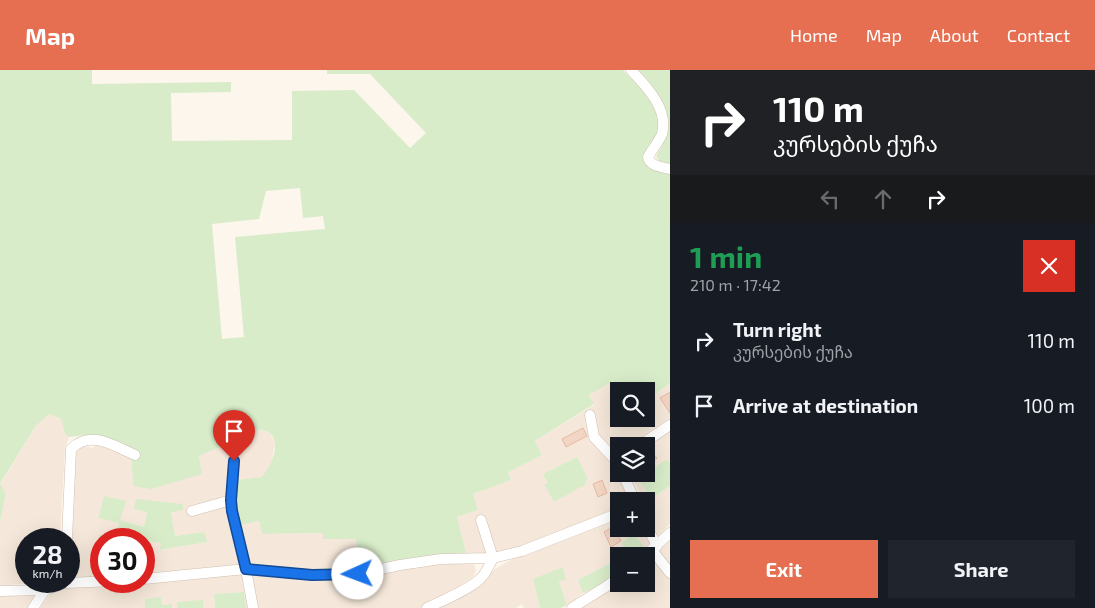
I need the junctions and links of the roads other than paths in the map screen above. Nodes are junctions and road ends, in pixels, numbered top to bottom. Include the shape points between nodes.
1 (631, 70) edge
2 (670, 170) edge
3 (590, 415) dead end
4 (670, 425) edge
5 (652, 437) edge
6 (610, 453) edge
7 (135, 455) dead end
8 (234, 461) dead end
9 (231, 500) junction
10 (192, 511) dead end
11 (610, 517) edge
12 (481, 520) dead end
13 (67, 528) edge
14 (670, 533) edge
15 (655, 547) edge
16 (655, 556) edge
17 (493, 558) junction
18 (246, 569) junction
19 (670, 573) edge
20 (155, 578) edge
21 (610, 584) edge
22 (0, 591) edge
23 (15, 591) edge
24 (43, 593) edge
25 (33, 608) edge
26 (253, 608) edge
27 (427, 608) edge
28 (572, 608) edge

1 - 2 street via 660,107 663,120 662,133 648,161
3 - 6 street via 594,437
4 - 5 street
7 - 13 street via 97,439 78,442 71,449
8 - 9 street
9 - 10 street
9 - 18 street
11 - 17 street via 522,551
12 - 17 street
14 - 15 street
16 - 19 street
17 - 18 street via 400,564 358,574 312,575
17 - 27 street via 480,578
18 - 20 street
18 - 26 street
21 - 28 street
22 - 23 street
24 - 25 street

